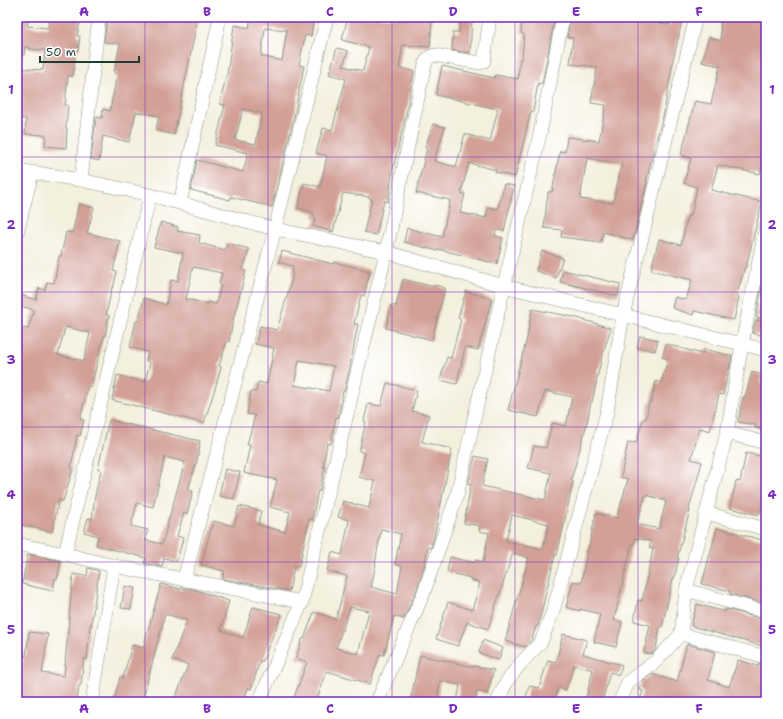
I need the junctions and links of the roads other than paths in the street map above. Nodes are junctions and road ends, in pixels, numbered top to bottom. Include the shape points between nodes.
1 (100, 17) edge
2 (220, 17) edge
3 (327, 17) edge
4 (490, 17) edge
5 (563, 17) edge
6 (696, 17) edge
7 (17, 170) edge
8 (32, 173) junction
9 (81, 180) junction
10 (150, 195) junction
11 (180, 203) junction
12 (766, 226) edge
13 (275, 229) junction
14 (17, 232) edge
15 (386, 252) junction
16 (504, 286) junction
17 (623, 315) junction
18 (742, 344) junction
19 (766, 350) edge
20 (727, 433) junction
21 (766, 443) edge
22 (706, 513) junction
23 (766, 529) edge
24 (17, 544) edge
25 (65, 554) junction
26 (114, 566) junction
27 (184, 580) junction
28 (686, 590) junction
29 (302, 602) junction
30 (766, 612) edge
31 (681, 634) junction
32 (766, 657) edge
33 (92, 702) edge
34 (258, 702) edge
35 (377, 702) edge
36 (497, 702) edge
37 (620, 702) edge

1 - 9 street
2 - 11 street
3 - 13 street
4 - 15 street via 484,61 480,63 434,55 428,58 425,64
5 - 16 street via 540,134
6 - 17 street
7 - 8 street
8 - 9 street
8 - 14 street
9 - 10 street
10 - 11 street
10 - 25 street
11 - 13 street
12 - 18 street
13 - 15 street
13 - 27 street
15 - 16 street
15 - 29 street
16 - 17 street
16 - 35 street via 457,495 424,592
17 - 18 street
17 - 36 street via 607,412 554,608 541,642 507,681
18 - 19 street
18 - 20 street
20 - 21 street
20 - 22 street
22 - 23 street
22 - 28 street
24 - 25 street
25 - 26 street
26 - 27 street
26 - 33 street
27 - 29 street
28 - 30 street
28 - 31 street
29 - 34 street
31 - 32 street
31 - 37 street via 656,662 628,682

